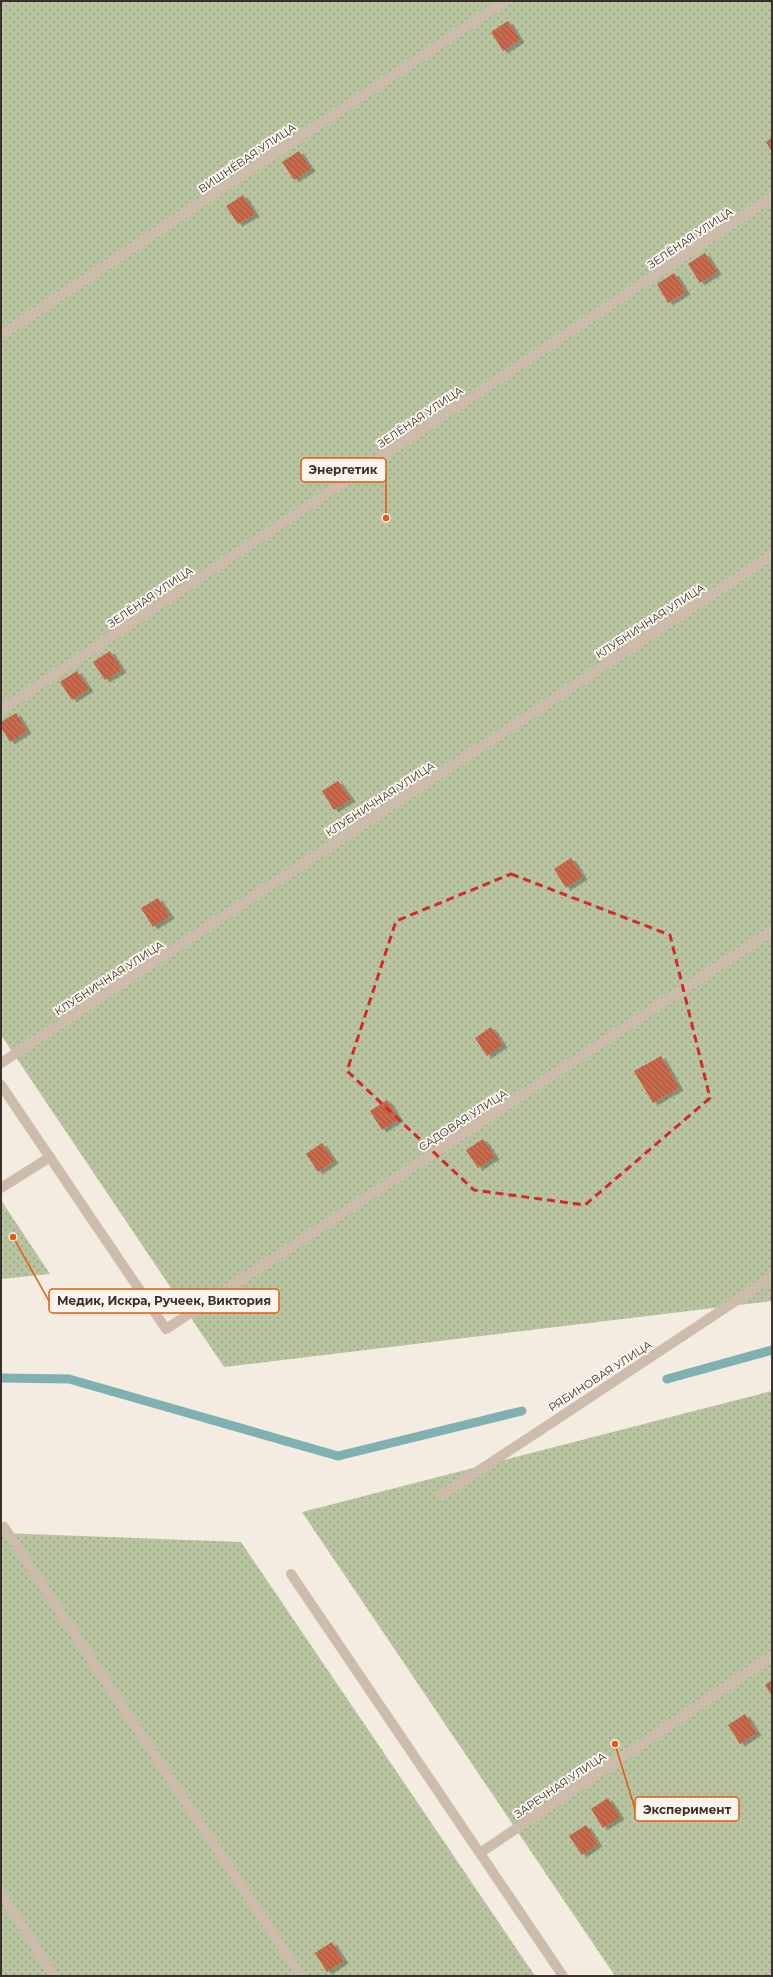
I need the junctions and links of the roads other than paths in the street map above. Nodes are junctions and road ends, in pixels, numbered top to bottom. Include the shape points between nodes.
1 (506, 1) edge
2 (772, 197) edge
3 (1, 335) edge
4 (772, 555) edge
5 (1, 710) edge
6 (772, 931) edge
7 (1, 1063) edge
8 (1, 1085) edge
9 (50, 1157) junction
10 (1, 1188) edge
11 (772, 1277) edge
12 (442, 1495) dead end
13 (4, 1527) dead end
14 (291, 1574) dead end
15 (772, 1656) edge
16 (480, 1853) junction
17 (1, 1893) edge
18 (54, 1976) edge
19 (301, 1976) edge
20 (563, 1976) edge

1 - 3 lane, ВИШНЁВАЯ УЛИЦА
2 - 5 lane, ЗЕЛЁНАЯ УЛИЦА
4 - 7 lane, КЛУБНИЧНАЯ УЛИЦА
6 - 9 lane, САДОВАЯ УЛИЦА via 166,1329
8 - 9 lane
9 - 10 lane
11 - 12 lane, РЯБИНОВАЯ УЛИЦА
13 - 19 lane
14 - 16 lane
15 - 16 lane, ЗАРЕЧНАЯ УЛИЦА
16 - 20 lane
17 - 18 lane

